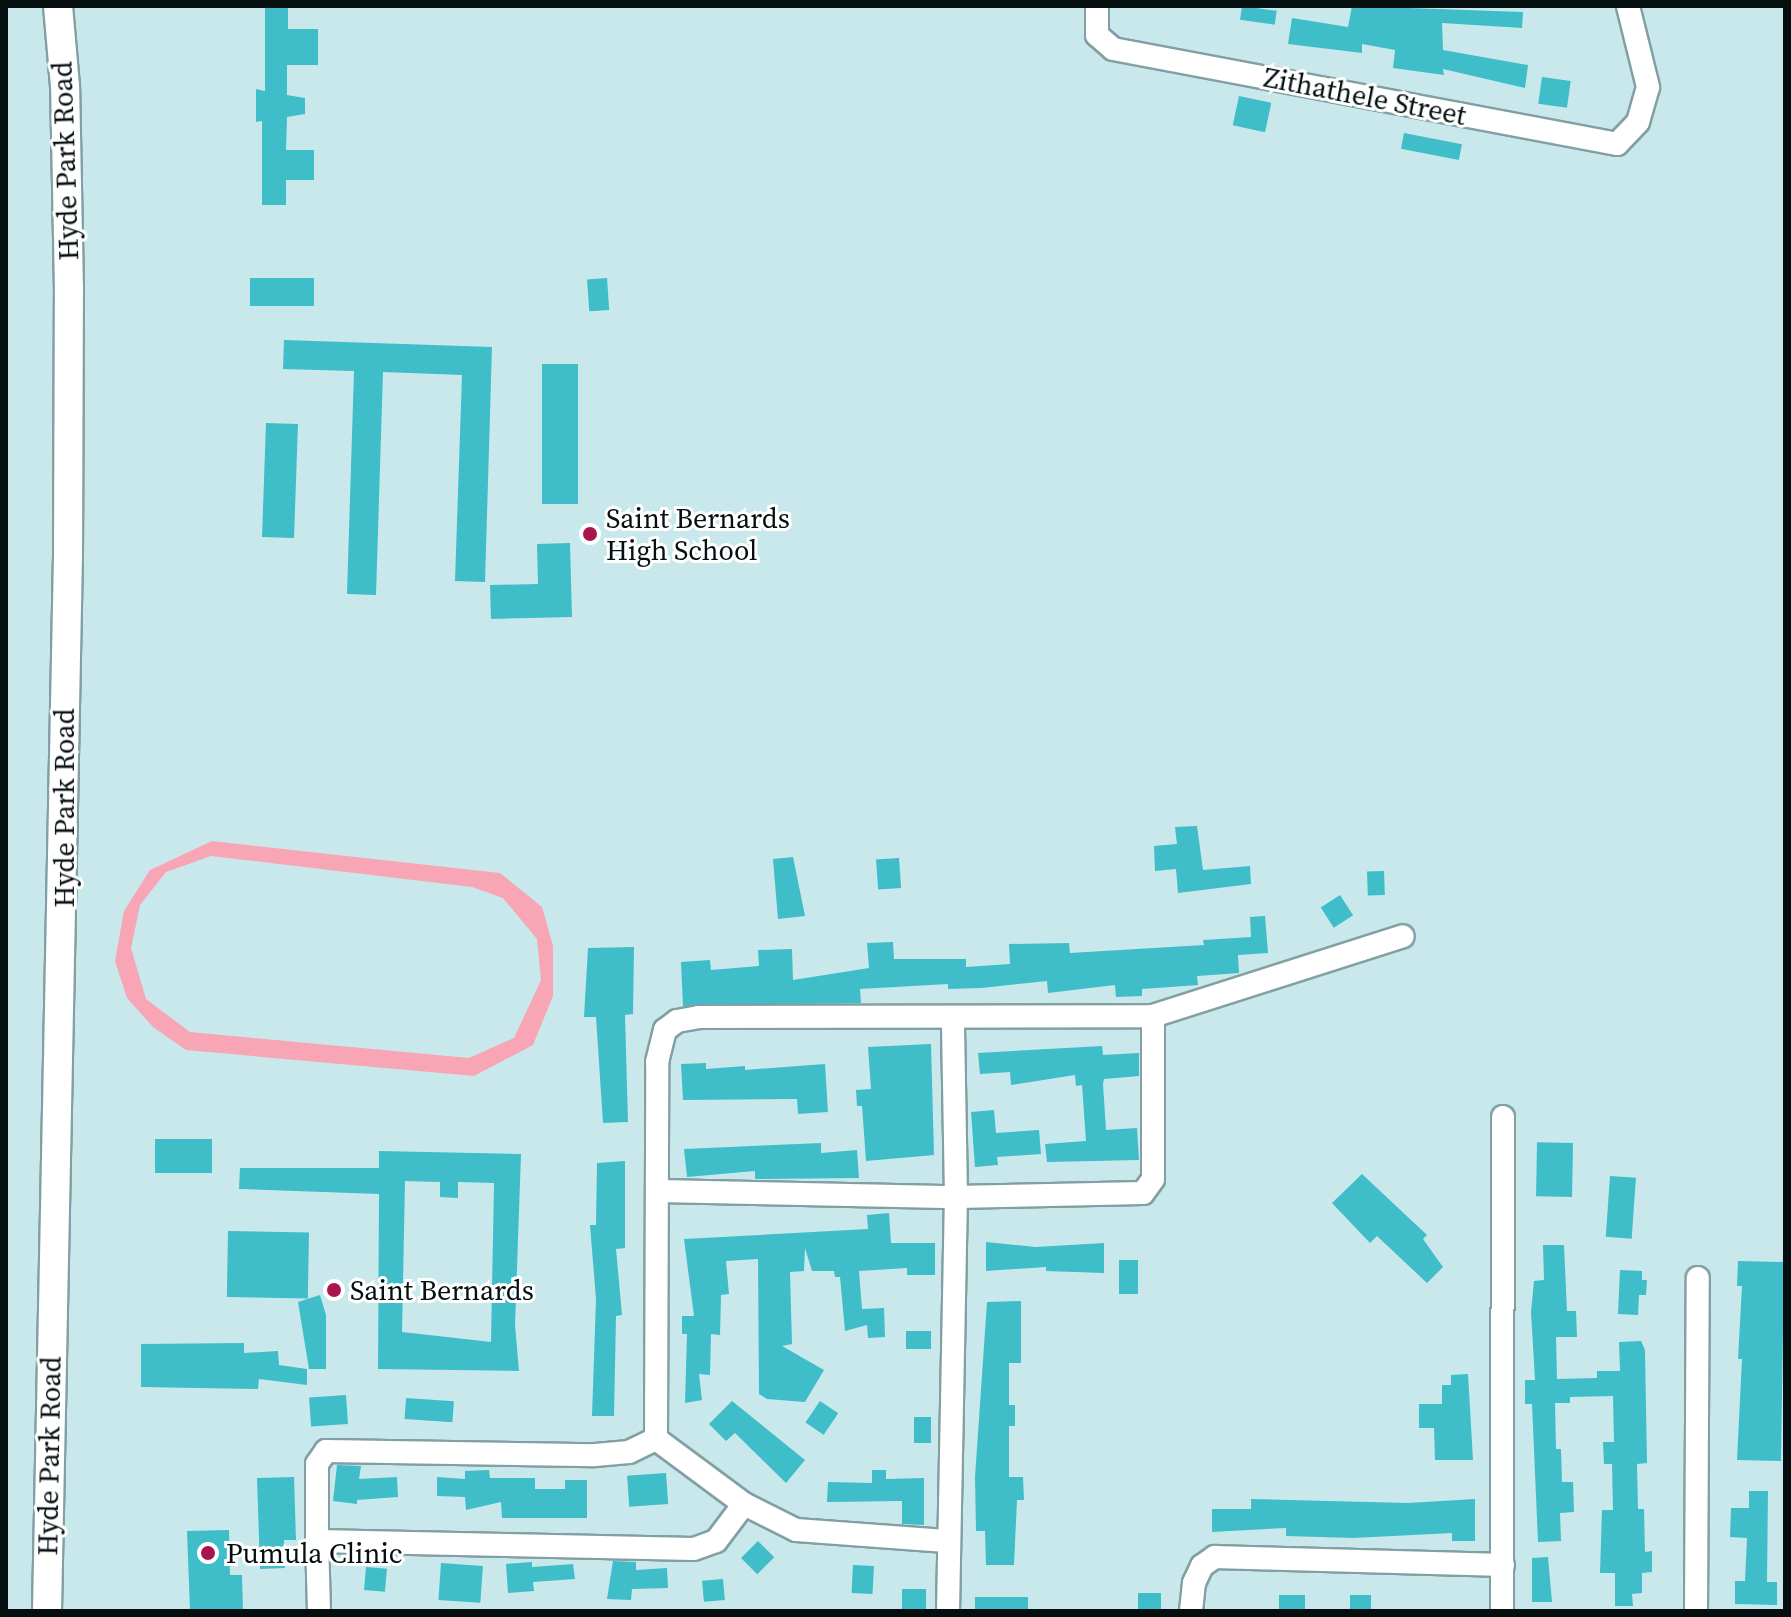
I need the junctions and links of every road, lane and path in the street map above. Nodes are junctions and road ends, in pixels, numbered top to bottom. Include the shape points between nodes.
1 (58, 6) edge
2 (1097, 6) edge
3 (1628, 6) edge
4 (1403, 936) dead end
5 (1153, 1016) junction
6 (953, 1018) junction
7 (1503, 1117) dead end
8 (659, 1191) junction
9 (956, 1197) junction
10 (1698, 1278) dead end
11 (656, 1439) junction
12 (744, 1504) junction
13 (317, 1541) junction
14 (946, 1541) junction
15 (1503, 1565) junction
16 (47, 1611) edge
17 (319, 1611) edge
18 (948, 1611) edge
19 (1191, 1611) edge
20 (1502, 1611) edge
21 (1696, 1611) edge

1 - 16 street, Hyde Park Road via 69,275 68,557
2 - 3 street, Zithathele Street via 1097,35 1113,49 1617,144 1638,122 1648,87
4 - 5 street
5 - 6 street
5 - 9 street via 1149,1188 1132,1195
6 - 8 street via 677,1021 665,1030 657,1062
6 - 9 street
7 - 15 street
8 - 9 street
8 - 11 street
9 - 14 street
10 - 21 street
11 - 12 street
11 - 13 street via 629,1452 595,1455 326,1451 317,1464
12 - 13 street via 716,1541 694,1549
12 - 14 street via 796,1530
13 - 17 street
14 - 18 street
15 - 19 street via 1215,1557 1202,1566 1194,1583
15 - 20 street

